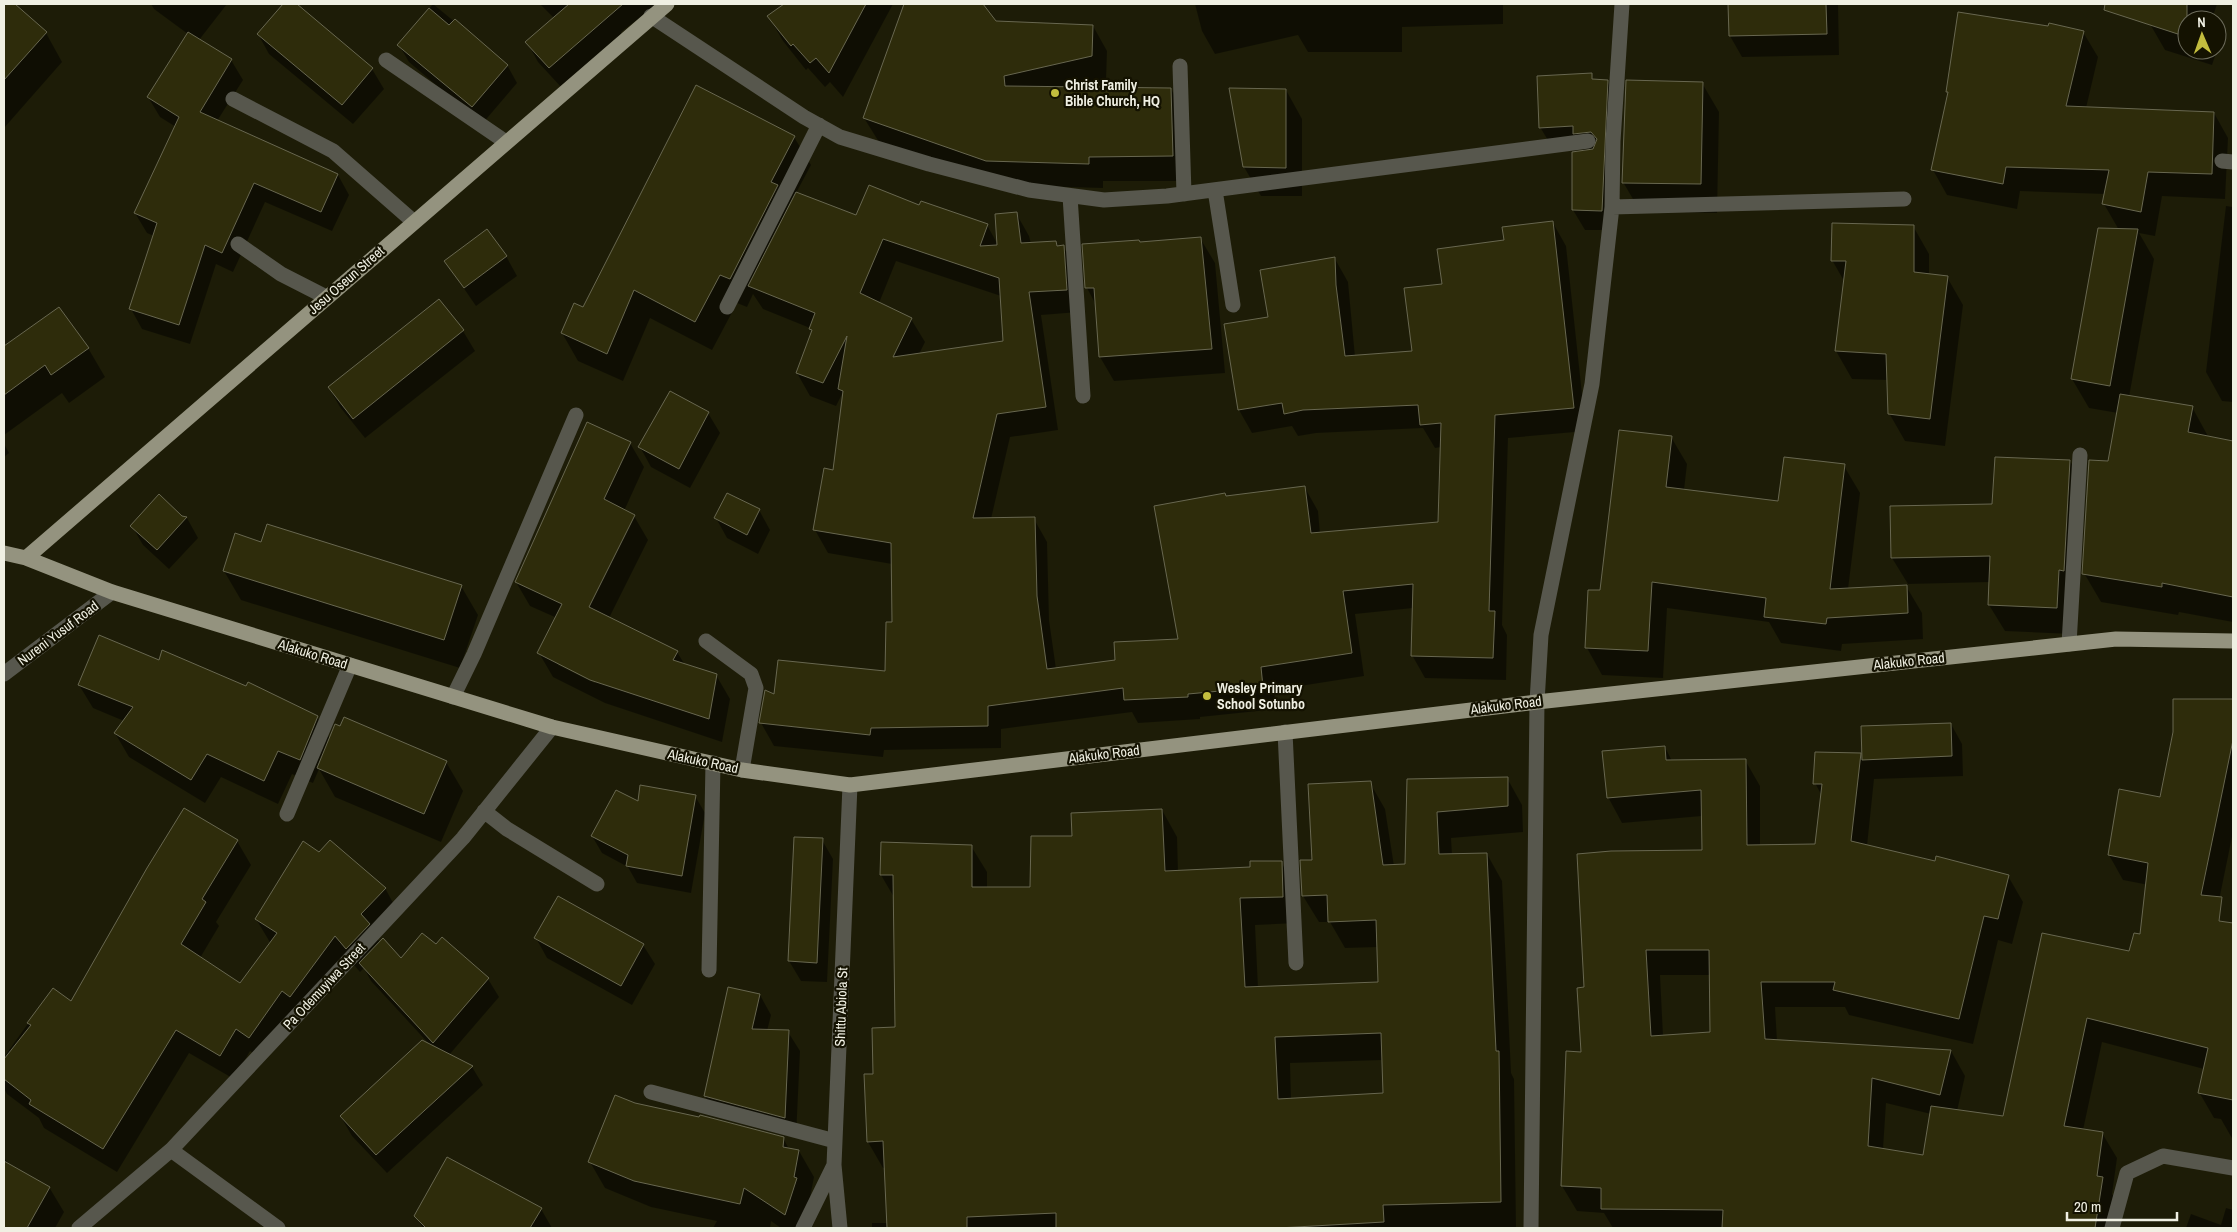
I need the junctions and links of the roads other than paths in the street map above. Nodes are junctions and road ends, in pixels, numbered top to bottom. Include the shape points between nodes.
1 (667, 4) edge
2 (1622, 4) edge
3 (651, 16) junction
4 (386, 60) dead end
5 (1180, 66) dead end
6 (233, 99) dead end
7 (819, 125) junction
8 (1588, 141) dead end
9 (506, 142) junction
10 (1215, 190) junction
11 (1184, 194) junction
12 (1070, 196) junction
13 (1904, 199) dead end
14 (1612, 207) junction
15 (414, 222) junction
16 (238, 244) dead end
17 (326, 297) junction
18 (1233, 305) dead end
19 (726, 307) dead end
20 (1083, 396) dead end
21 (576, 415) dead end
22 (2080, 455) dead end
23 (4, 552) edge
24 (26, 558) junction
25 (112, 592) junction
26 (706, 641) dead end
27 (2233, 641) edge
28 (2069, 644) junction
29 (350, 665) junction
30 (4, 674) edge
31 (453, 697) junction
32 (1537, 702) junction
33 (552, 727) junction
34 (1285, 732) junction
35 (713, 763) junction
36 (742, 770) junction
37 (850, 786) junction
38 (484, 811) junction
39 (287, 814) dead end
40 (597, 884) dead end
41 (1296, 963) dead end
42 (709, 970) dead end
43 (651, 1092) dead end
44 (835, 1141) junction
45 (171, 1150) junction
46 (834, 1165) junction
47 (2233, 1168) edge
48 (79, 1228) edge
49 (278, 1228) edge
50 (803, 1228) edge
51 (840, 1228) edge
52 (1530, 1228) edge
53 (2112, 1228) edge

1 - 3 main road, Jesu Oseun Street
2 - 14 street
3 - 7 street
3 - 9 main road, Jesu Oseun Street
4 - 9 street
5 - 11 street
6 - 15 street via 333,151
7 - 12 street via 840,137 930,164 1029,190
7 - 19 street
8 - 10 street
9 - 15 main road, Jesu Oseun Street
10 - 11 street
10 - 18 street
11 - 12 street via 1104,200
12 - 20 street
13 - 14 street
14 - 32 street via 1592,384 1541,635
15 - 17 main road, Jesu Oseun Street
16 - 17 street via 281,274
17 - 24 main road, Jesu Oseun Street
21 - 31 street
22 - 28 street
23 - 24 main road, Alakuko Road
24 - 25 main road, Alakuko Road
25 - 29 main road, Alakuko Road
25 - 30 street, Nureni Yusuf Road
26 - 36 street via 751,674 756,688
27 - 28 main road, Alakuko Road via 2116,638
28 - 32 main road, Alakuko Road
29 - 31 main road, Alakuko Road
29 - 39 street
31 - 33 main road, Alakuko Road
32 - 34 main road, Alakuko Road
32 - 52 street
33 - 35 main road, Alakuko Road
33 - 38 street, Pa Odemuyiwa Street
34 - 37 main road, Alakuko Road
34 - 41 street
35 - 36 main road, Alakuko Road
35 - 42 street
36 - 37 main road, Alakuko Road
37 - 44 street, Shittu Abiola St
38 - 40 street via 507,829
38 - 45 street, Pa Odemuyiwa Street via 463,838
43 - 44 street
44 - 46 street, Shittu Abiola St
45 - 48 street, Pa Odemuyiwa Street
45 - 49 street
46 - 50 street
46 - 51 street, Shittu Abiola St
47 - 53 street via 2163,1156 2127,1173

